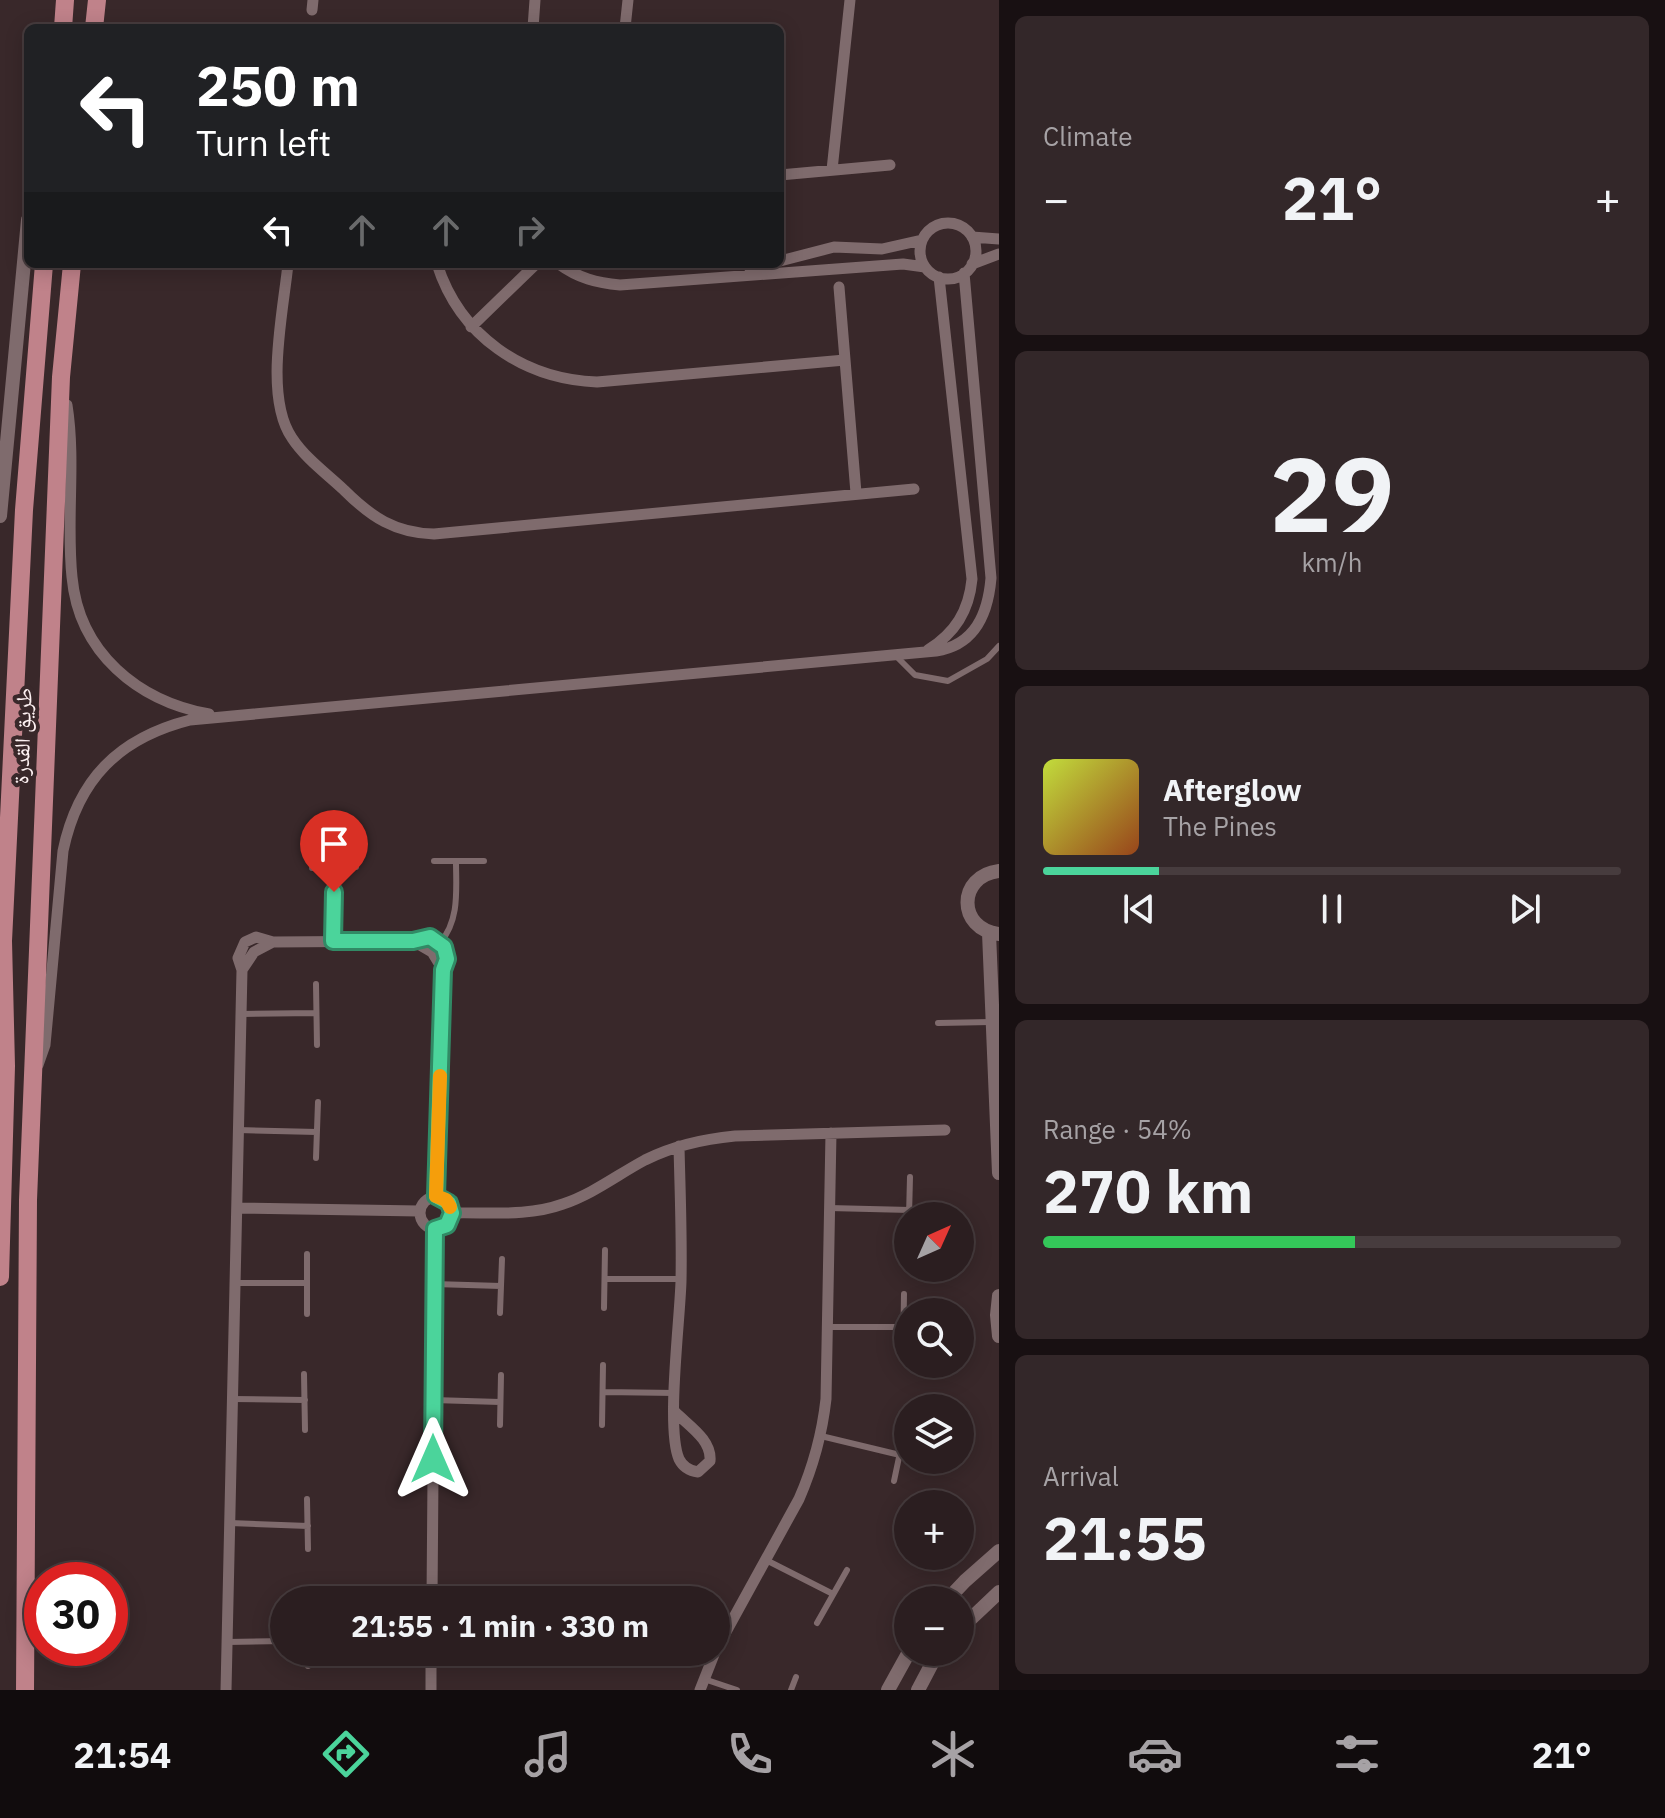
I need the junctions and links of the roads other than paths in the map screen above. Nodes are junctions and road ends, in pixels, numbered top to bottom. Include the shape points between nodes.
1 (65, 0) edge
2 (97, 0) edge
3 (535, 0) edge
4 (628, 0) edge
5 (850, 0) edge
6 (62, 24) edge
7 (94, 24) edge
8 (533, 24) edge
9 (625, 24) edge
10 (890, 165) dead end
11 (832, 170) junction
12 (784, 175) edge
13 (972, 237) junction
14 (999, 239) edge
15 (922, 240) junction
16 (834, 247) junction
17 (999, 254) edge
18 (784, 260) edge
19 (24, 262) edge
20 (925, 267) junction
21 (44, 268) edge
22 (72, 268) edge
23 (288, 268) edge
24 (439, 268) edge
25 (532, 268) edge
26 (566, 268) edge
27 (762, 268) edge
28 (968, 269) junction
29 (837, 270) junction
30 (746, 274) junction
31 (939, 277) junction
32 (839, 287) dead end
33 (471, 327) junction
34 (845, 360) junction
35 (61, 377) junction
36 (914, 489) dead end
37 (856, 493) junction
38 (0, 516) edge
39 (999, 646) edge
40 (927, 651) junction
41 (895, 654) junction
42 (230, 718) junction
43 (434, 861) dead end
44 (456, 861) junction
45 (484, 861) dead end
46 (356, 867) dead end
47 (312, 868) dead end
48 (334, 868) junction
49 (999, 871) edge
50 (994, 934) edge
51 (333, 941) junction
52 (413, 941) junction
53 (440, 943) junction
54 (443, 970) junction
55 (316, 984) dead end
56 (316, 1013) junction
57 (241, 1014) junction
58 (991, 1022) junction
59 (938, 1023) dead end
60 (0, 1042) edge
61 (317, 1045) dead end
62 (6, 1066) junction
63 (33, 1072) junction
64 (318, 1102) dead end
65 (238, 1130) junction
66 (945, 1130) dead end
67 (317, 1132) junction
68 (831, 1133) junction
69 (679, 1146) junction
70 (316, 1158) dead end
71 (999, 1173) edge
72 (910, 1177) dead end
73 (436, 1196) junction
74 (910, 1202) edge
75 (237, 1208) junction
76 (829, 1208) junction
77 (419, 1211) junction
78 (894, 1212) edge
79 (452, 1213) junction
80 (435, 1229) junction
81 (605, 1250) dead end
82 (307, 1254) dead end
83 (502, 1259) dead end
84 (0, 1277) edge
85 (605, 1279) junction
86 (681, 1279) junction
87 (235, 1283) junction
88 (306, 1283) junction
89 (434, 1284) junction
90 (501, 1286) junction
91 (904, 1294) dead end
92 (999, 1296) edge
93 (904, 1298) edge
94 (604, 1308) dead end
95 (500, 1313) dead end
96 (307, 1314) dead end
97 (827, 1327) junction
98 (894, 1327) edge
99 (999, 1336) edge
100 (603, 1365) dead end
101 (304, 1374) dead end
102 (501, 1375) dead end
103 (603, 1392) junction
104 (676, 1393) junction
105 (232, 1399) junction
106 (305, 1400) junction
107 (433, 1400) junction
108 (500, 1402) junction
109 (675, 1412) junction
110 (500, 1425) dead end
111 (602, 1425) dead end
112 (305, 1430) dead end
113 (821, 1436) junction
114 (894, 1454) edge
115 (896, 1474) edge
116 (894, 1481) dead end
117 (307, 1499) dead end
118 (230, 1523) junction
119 (308, 1526) junction
120 (308, 1549) dead end
121 (999, 1551) edge
122 (766, 1560) junction
123 (847, 1570) dead end
124 (432, 1586) edge
125 (960, 1586) edge
126 (999, 1592) edge
127 (833, 1594) junction
128 (974, 1616) edge
129 (817, 1623) dead end
130 (730, 1626) edge
131 (270, 1641) edge
132 (227, 1642) junction
133 (431, 1666) edge
134 (901, 1666) edge
135 (931, 1666) edge
136 (796, 1677) dead end
137 (702, 1684) edge
138 (28, 1690) edge
139 (226, 1690) edge
140 (431, 1690) edge
141 (737, 1690) edge
142 (791, 1690) edge
143 (888, 1690) edge
144 (918, 1690) edge

1 - 6 main road
2 - 7 main road
3 - 8 street
4 - 9 street
5 - 11 street
10 - 11 street
11 - 12 street
13 - 14 street
13 - 15 street via 950,223 933,227
13 - 28 street via 975,246
15 - 16 street via 882,249
15 - 20 street
16 - 18 street
16 - 29 street
17 - 28 street
19 - 38 street
20 - 29 street
20 - 31 street
21 - 62 main road, طريق القدرة via 21,558 3,941
22 - 35 main road, طريق القدرة
23 - 37 street via 276,382 281,416 299,448 367,512 392,527 434,534
24 - 33 street
25 - 33 street
26 - 30 street via 600,283 620,285
27 - 30 street
28 - 31 street via 952,278
28 - 40 street via 991,578 974,632 953,647
29 - 30 street
31 - 40 street via 972,579 963,616
32 - 34 street
33 - 34 street via 523,366 578,381
34 - 37 street
35 - 42 street via 72,455 72,580 85,625 101,653 135,686 176,706
35 - 63 main road, طريق القدرة
36 - 37 street
39 - 41 lane via 948,681 915,675
40 - 41 street
41 - 42 street
42 - 63 street via 190,720 149,733 113,757 85,790 63,851 45,1045
43 - 44 lane
44 - 45 lane
44 - 53 lane via 454,917
46 - 48 lane
47 - 48 lane
48 - 51 lane
49 - 50 street via 979,878 967,903 973,921
50 - 58 street
51 - 52 street
51 - 57 street via 273,942 256,937 245,942 239,952
52 - 53 street via 424,937
52 - 54 street via 432,952
53 - 54 street via 447,959
54 - 73 street
55 - 56 lane
56 - 57 lane
56 - 61 lane
57 - 65 street
58 - 59 lane
58 - 71 street
60 - 62 street
62 - 84 main road, طريق القدرة
63 - 138 main road, طريق القدرة via 27,1216
64 - 67 lane
65 - 67 lane
65 - 75 street
66 - 68 street
67 - 70 lane
68 - 69 street via 721,1137
68 - 76 street
69 - 79 street via 552,1208
69 - 86 street
72 - 74 lane
73 - 77 street via 423,1202
73 - 79 street via 449,1203
75 - 77 street
75 - 87 street
76 - 78 lane
76 - 97 street
77 - 80 street via 423,1223
79 - 80 street via 447,1225
80 - 89 street
81 - 85 lane
82 - 88 lane
83 - 90 lane
85 - 86 lane
85 - 94 lane
86 - 104 street
87 - 88 lane
87 - 105 street
88 - 96 lane
89 - 90 lane
89 - 107 street
90 - 95 lane
91 - 93 lane
92 - 99 street
97 - 98 lane
97 - 113 street
100 - 103 lane
101 - 106 lane
102 - 108 lane
103 - 104 lane
103 - 111 lane
104 - 109 street
105 - 106 lane
105 - 118 street
106 - 112 lane
107 - 108 lane
107 - 124 street
108 - 110 lane
109 - 109 street via 679,1458 698,1472 710,1461 709,1449
113 - 114 lane
113 - 122 street via 809,1477
115 - 116 lane
117 - 119 lane
118 - 119 lane
118 - 132 street
119 - 120 lane
121 - 125 street
122 - 127 lane
122 - 130 street
123 - 127 lane
126 - 128 street
127 - 129 lane
131 - 132 lane
132 - 139 street
133 - 140 street
134 - 143 street
135 - 144 street
136 - 142 lane
137 - 141 lane

